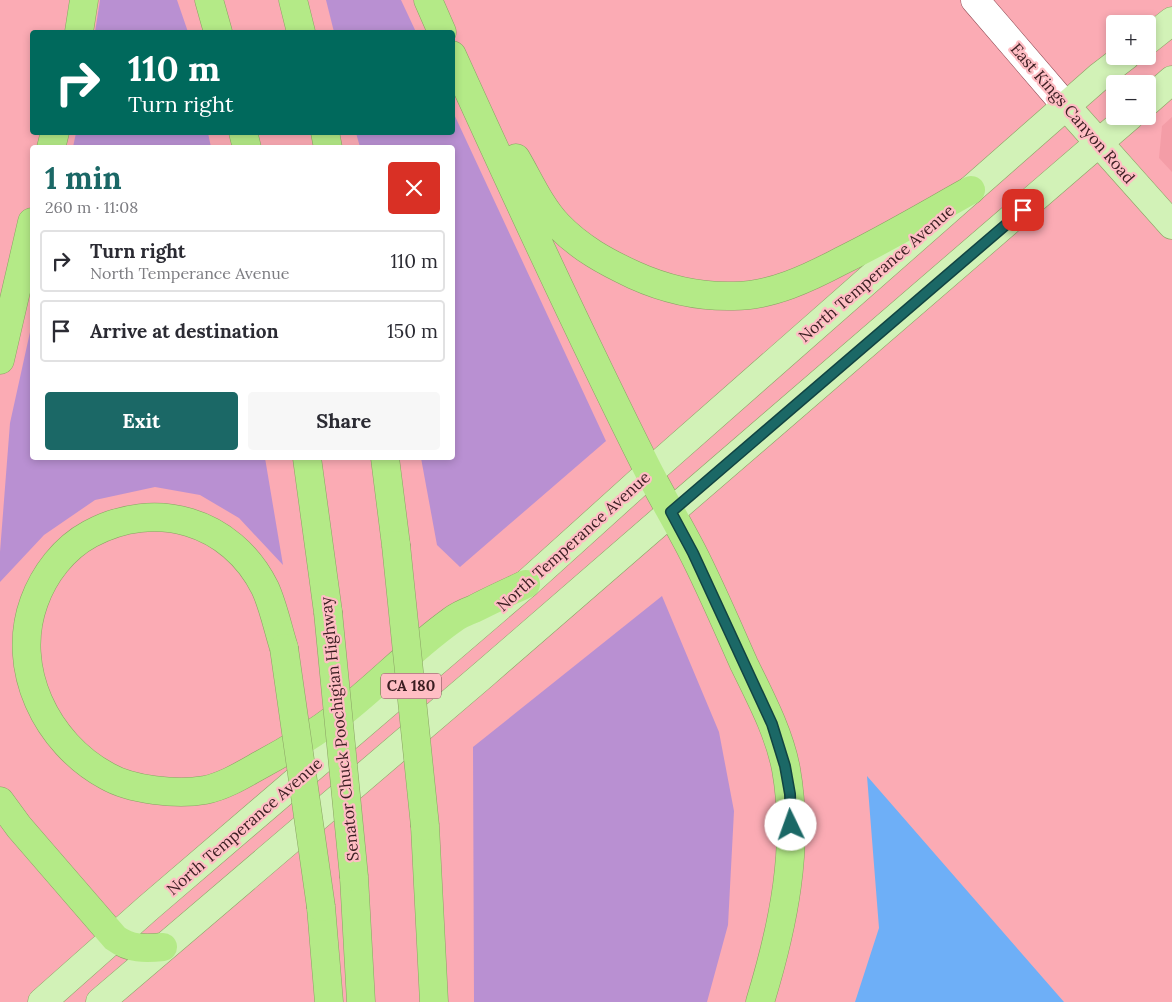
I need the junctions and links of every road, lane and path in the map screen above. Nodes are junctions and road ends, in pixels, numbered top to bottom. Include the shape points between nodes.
1 (84, 0) edge
2 (210, 0) edge
3 (293, 0) edge
4 (975, 0) edge
5 (1172, 20) edge
6 (78, 30) edge
7 (218, 30) edge
8 (300, 30) edge
9 (1156, 33) edge
10 (455, 51) edge
11 (455, 62) edge
12 (1114, 65) edge
13 (1172, 80) edge
14 (1156, 94) edge
15 (1066, 106) junction
16 (1120, 125) edge
17 (1099, 144) junction
18 (971, 190) junction
19 (1172, 225) edge
20 (30, 231) edge
21 (0, 360) edge
22 (306, 460) edge
23 (385, 460) edge
24 (650, 472) junction
25 (671, 512) junction
26 (526, 584) junction
27 (0, 801) edge
28 (115, 938) junction
29 (163, 947) junction
30 (42, 1002) edge
31 (100, 1002) edge
32 (329, 1002) edge
33 (361, 1002) edge
34 (434, 1002) edge
35 (760, 1002) edge

1 - 6 highway
2 - 7 highway
3 - 8 highway
4 - 15 street, East Kings Canyon Road
5 - 9 main road
10 - 18 highway via 540,199 558,224 583,248 611,264 676,290 735,296 761,293 791,284 875,245
11 - 24 highway
12 - 15 main road, North Temperance Avenue
13 - 14 main road
15 - 17 main road, East Kings Canyon Road
15 - 18 main road, North Temperance Avenue
16 - 17 main road
17 - 19 main road, East Kings Canyon Road
17 - 25 main road
18 - 24 main road, North Temperance Avenue
20 - 21 highway
22 - 33 highway, Senator Chuck Poochigian Highway, bridge via 328,612 354,877
23 - 34 highway, CA 180, bridge via 425,826
24 - 25 highway
24 - 26 main road, North Temperance Avenue
25 - 29 main road
25 - 35 highway via 772,724 785,766 790,794 789,868 784,908
26 - 28 main road, North Temperance Avenue
26 - 32 highway, bridge via 452,619 308,738 232,780 204,790 181,792 133,786 108,778 69,748 54,727 31,684 25,658 30,611 38,588 50,570 86,536 128,519 149,517 175,518 213,532 226,540 256,572 266,590 284,648 321,907
27 - 28 highway
28 - 29 highway via 135,947
28 - 30 main road, North Temperance Avenue
29 - 31 main road

